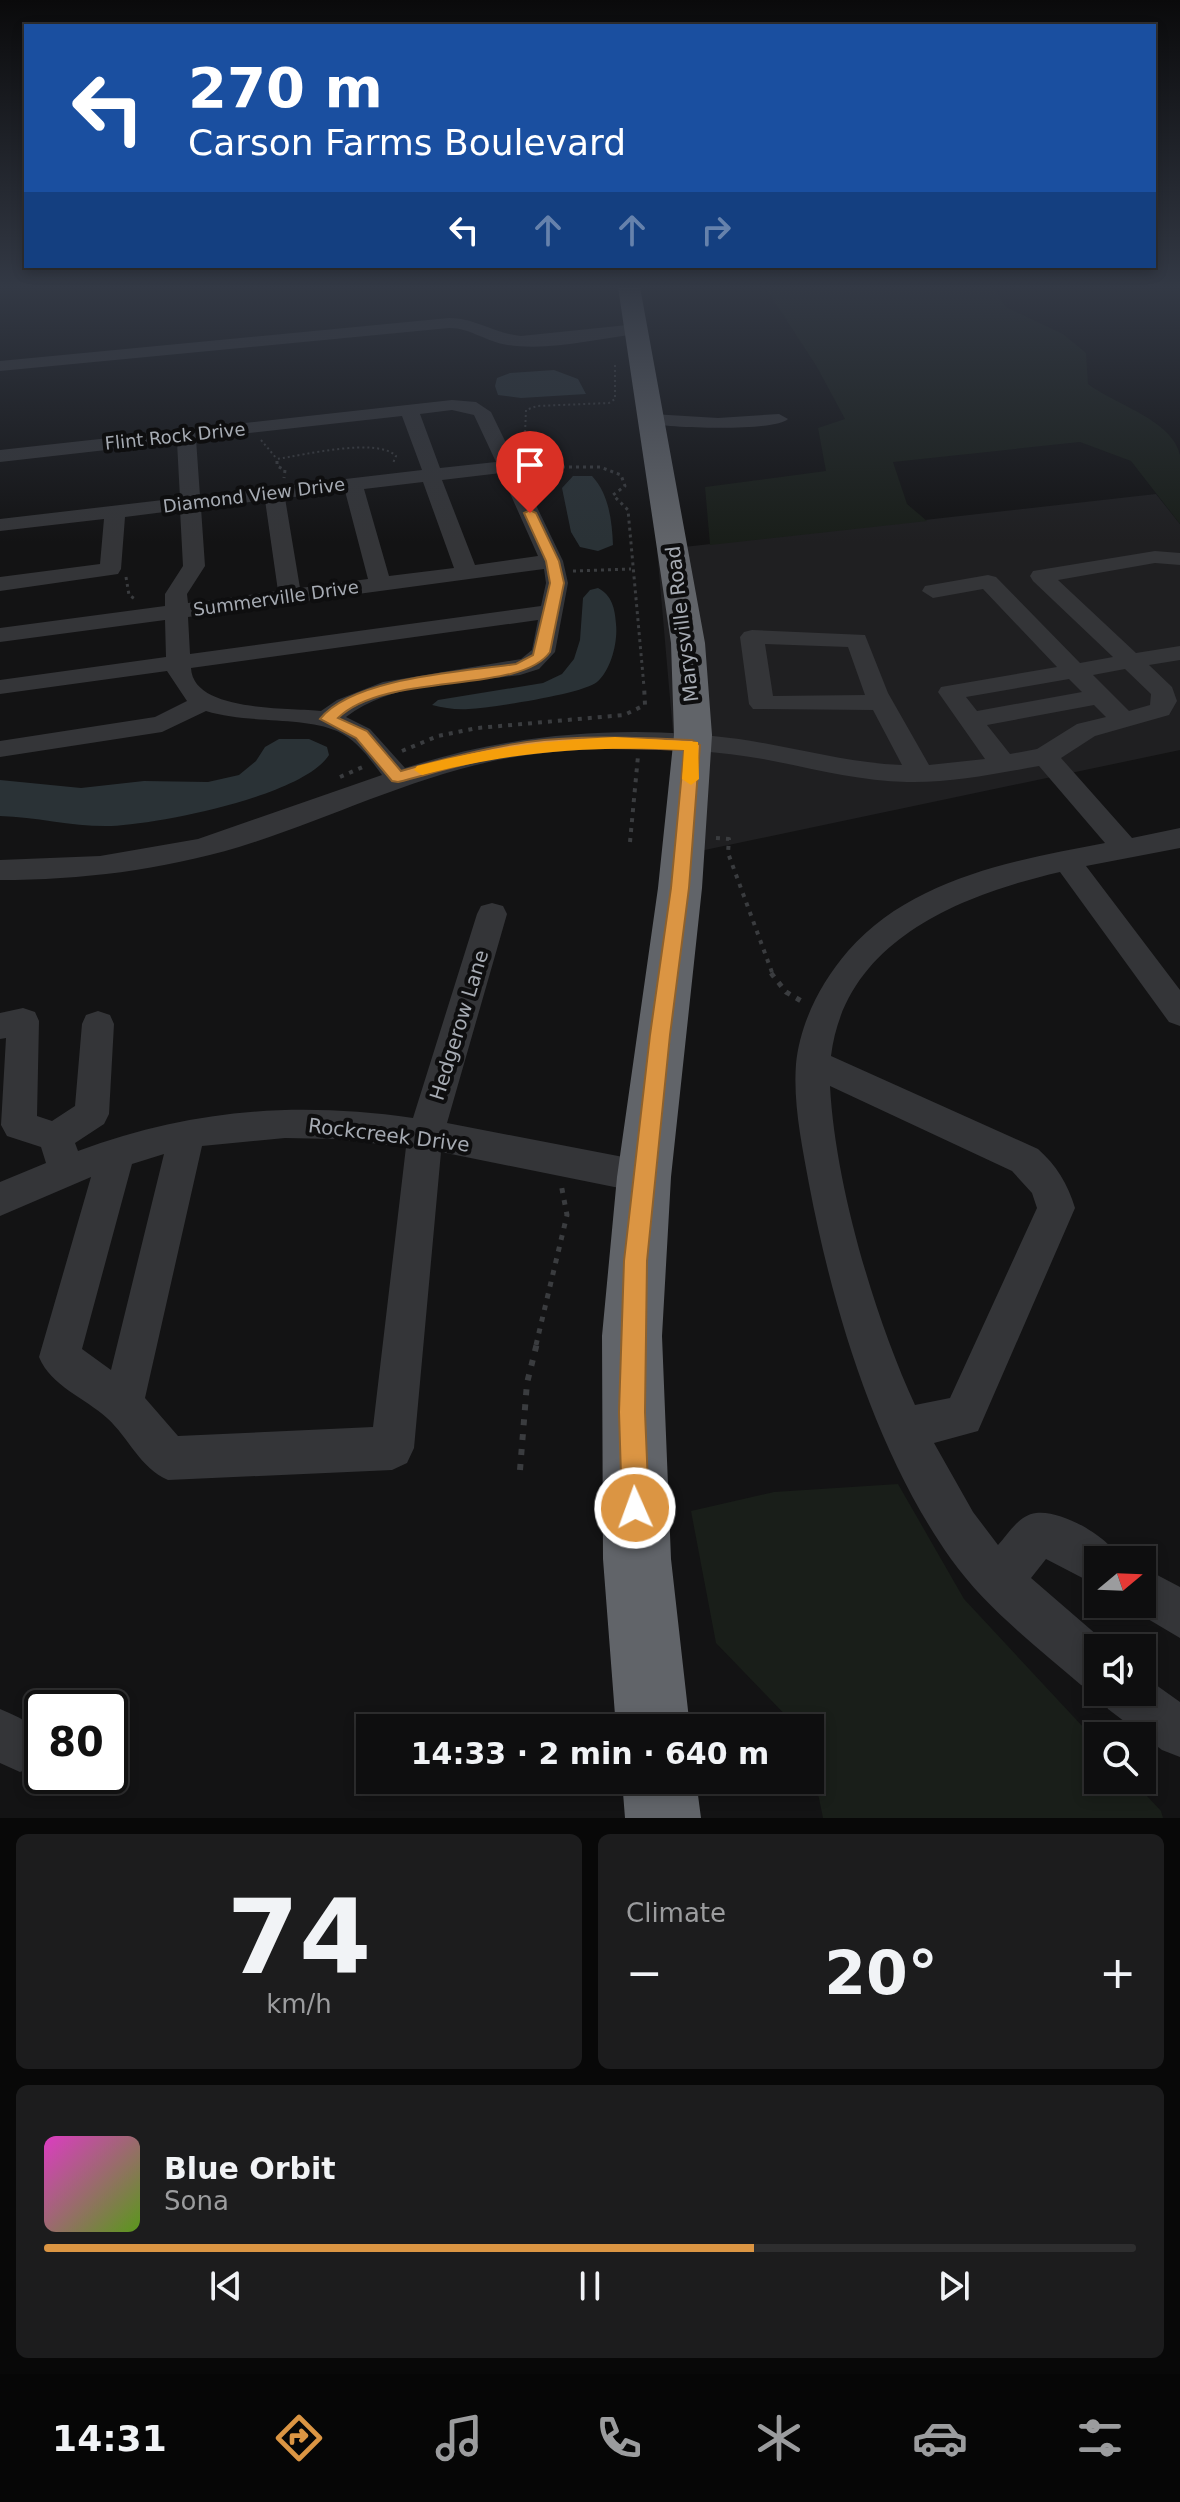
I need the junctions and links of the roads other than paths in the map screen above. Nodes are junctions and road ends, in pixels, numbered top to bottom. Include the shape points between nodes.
1 (648, 372) edge
2 (409, 410) junction
3 (702, 413) dead end
4 (660, 419) junction
5 (779, 419) dead end
6 (186, 434) junction
7 (0, 456) edge
8 (508, 466) junction
9 (431, 472) junction
10 (353, 484) junction
11 (276, 487) junction
12 (190, 503) junction
13 (115, 512) junction
14 (0, 525) edge
15 (1180, 559) edge
16 (554, 566) junction
17 (467, 573) junction
18 (0, 584) edge
19 (380, 584) junction
20 (933, 591) dead end
21 (290, 596) junction
22 (551, 611) junction
23 (176, 612) junction
24 (0, 635) edge
25 (1180, 653) edge
26 (179, 663) junction
27 (1130, 663) junction
28 (1077, 671) junction
29 (0, 687) edge
30 (1100, 696) junction
31 (878, 698) junction
32 (204, 702) junction
33 (327, 719) junction
34 (971, 720) junction
35 (1124, 721) junction
36 (692, 745) junction
37 (0, 749) edge
38 (1045, 756) junction
39 (1003, 764) junction
40 (391, 768) junction
41 (920, 773) junction
42 (1180, 838) edge
43 (1127, 850) junction
44 (1068, 862) junction
45 (0, 870) edge
46 (492, 914) dead end
47 (1180, 1013) edge
48 (98, 1024) dead end
49 (0, 1026) edge
50 (813, 1063) junction
51 (187, 1134) junction
52 (425, 1136) junction
53 (117, 1151) junction
54 (60, 1153) junction
55 (644, 1177) junction
56 (0, 1200) edge
57 (123, 1404) junction
58 (905, 1428) junction
59 (1084, 1554) edge
60 (1000, 1579) junction
61 (1156, 1599) edge
62 (1180, 1614) edge
63 (1084, 1655) edge
64 (1144, 1706) edge
65 (652, 1714) edge
66 (1180, 1732) edge
67 (660, 1794) edge
68 (663, 1818) edge

1 - 4 highway, Marysville Road
2 - 6 street, Flint Rock Drive
2 - 8 street, Flint Rock Drive via 460,405 477,409
2 - 9 street
3 - 4 street
4 - 5 street
4 - 36 highway, Marysville Road via 688,643
6 - 7 street, Flint Rock Drive
6 - 12 street
8 - 9 street, Diamond View Drive
8 - 16 street, Flint Rock Drive
9 - 10 street, Diamond View Drive
9 - 17 street
10 - 11 street, Diamond View Drive
10 - 19 street
11 - 12 street, Diamond View Drive
11 - 21 street
12 - 13 street, Diamond View Drive
12 - 23 street via 194,566 176,594
13 - 14 street, Diamond View Drive
13 - 18 street via 110,569
15 - 27 street via 1155,557 1041,576
16 - 17 street, Summerville Drive
16 - 22 street
17 - 19 street, Summerville Drive
19 - 21 street, Summerville Drive
20 - 28 street via 988,582
21 - 23 street, Summerville Drive
22 - 26 street
22 - 33 street via 543,652 530,664 370,692
23 - 24 street, Summerville Drive
23 - 26 street
25 - 27 street
26 - 29 street
26 - 32 street via 183,684
27 - 28 street
27 - 35 street via 1163,692 1165,701 1160,710
28 - 30 street
28 - 34 street via 950,692
30 - 34 street
30 - 35 street
31 - 31 street via 762,704 752,637 857,640
31 - 41 street
32 - 33 street via 244,713
32 - 37 street via 162,724
33 - 40 street via 362,735
34 - 39 street
35 - 38 street via 1086,730
36 - 40 street via 529,747
36 - 41 street via 890,774
36 - 55 highway, Marysville Road
38 - 39 street
38 - 43 street
39 - 41 street
40 - 45 street via 261,830 178,853 75,869
42 - 43 street
43 - 44 street
44 - 47 street
44 - 50 street via 994,878 922,908 884,934 851,970 825,1011
46 - 52 street, Hedgerow Lane
48 - 54 street via 92,1114
49 - 54 street via 23,1021 19,1125
50 - 58 street via 817,1129 834,1216 877,1365
50 - 58 street via 1025,1160 1043,1176 1054,1200 1056,1208 963,1416
51 - 52 street, Rockcreek Drive via 287,1123
51 - 53 street, Rockcreek Drive
51 - 57 street
52 - 55 street, Rockcreek Drive
52 - 57 street, Hedgerow Lane via 392,1448 168,1458
53 - 54 street, Rockcreek Drive
53 - 57 street via 59,1357
54 - 56 street, Rockcreek Drive
55 - 65 highway, Marysville Road via 634,1291 632,1412 637,1559
58 - 60 street via 958,1531
59 - 60 street via 1058,1538 1036,1535
60 - 63 street
61 - 62 street
64 - 66 street
67 - 68 highway

